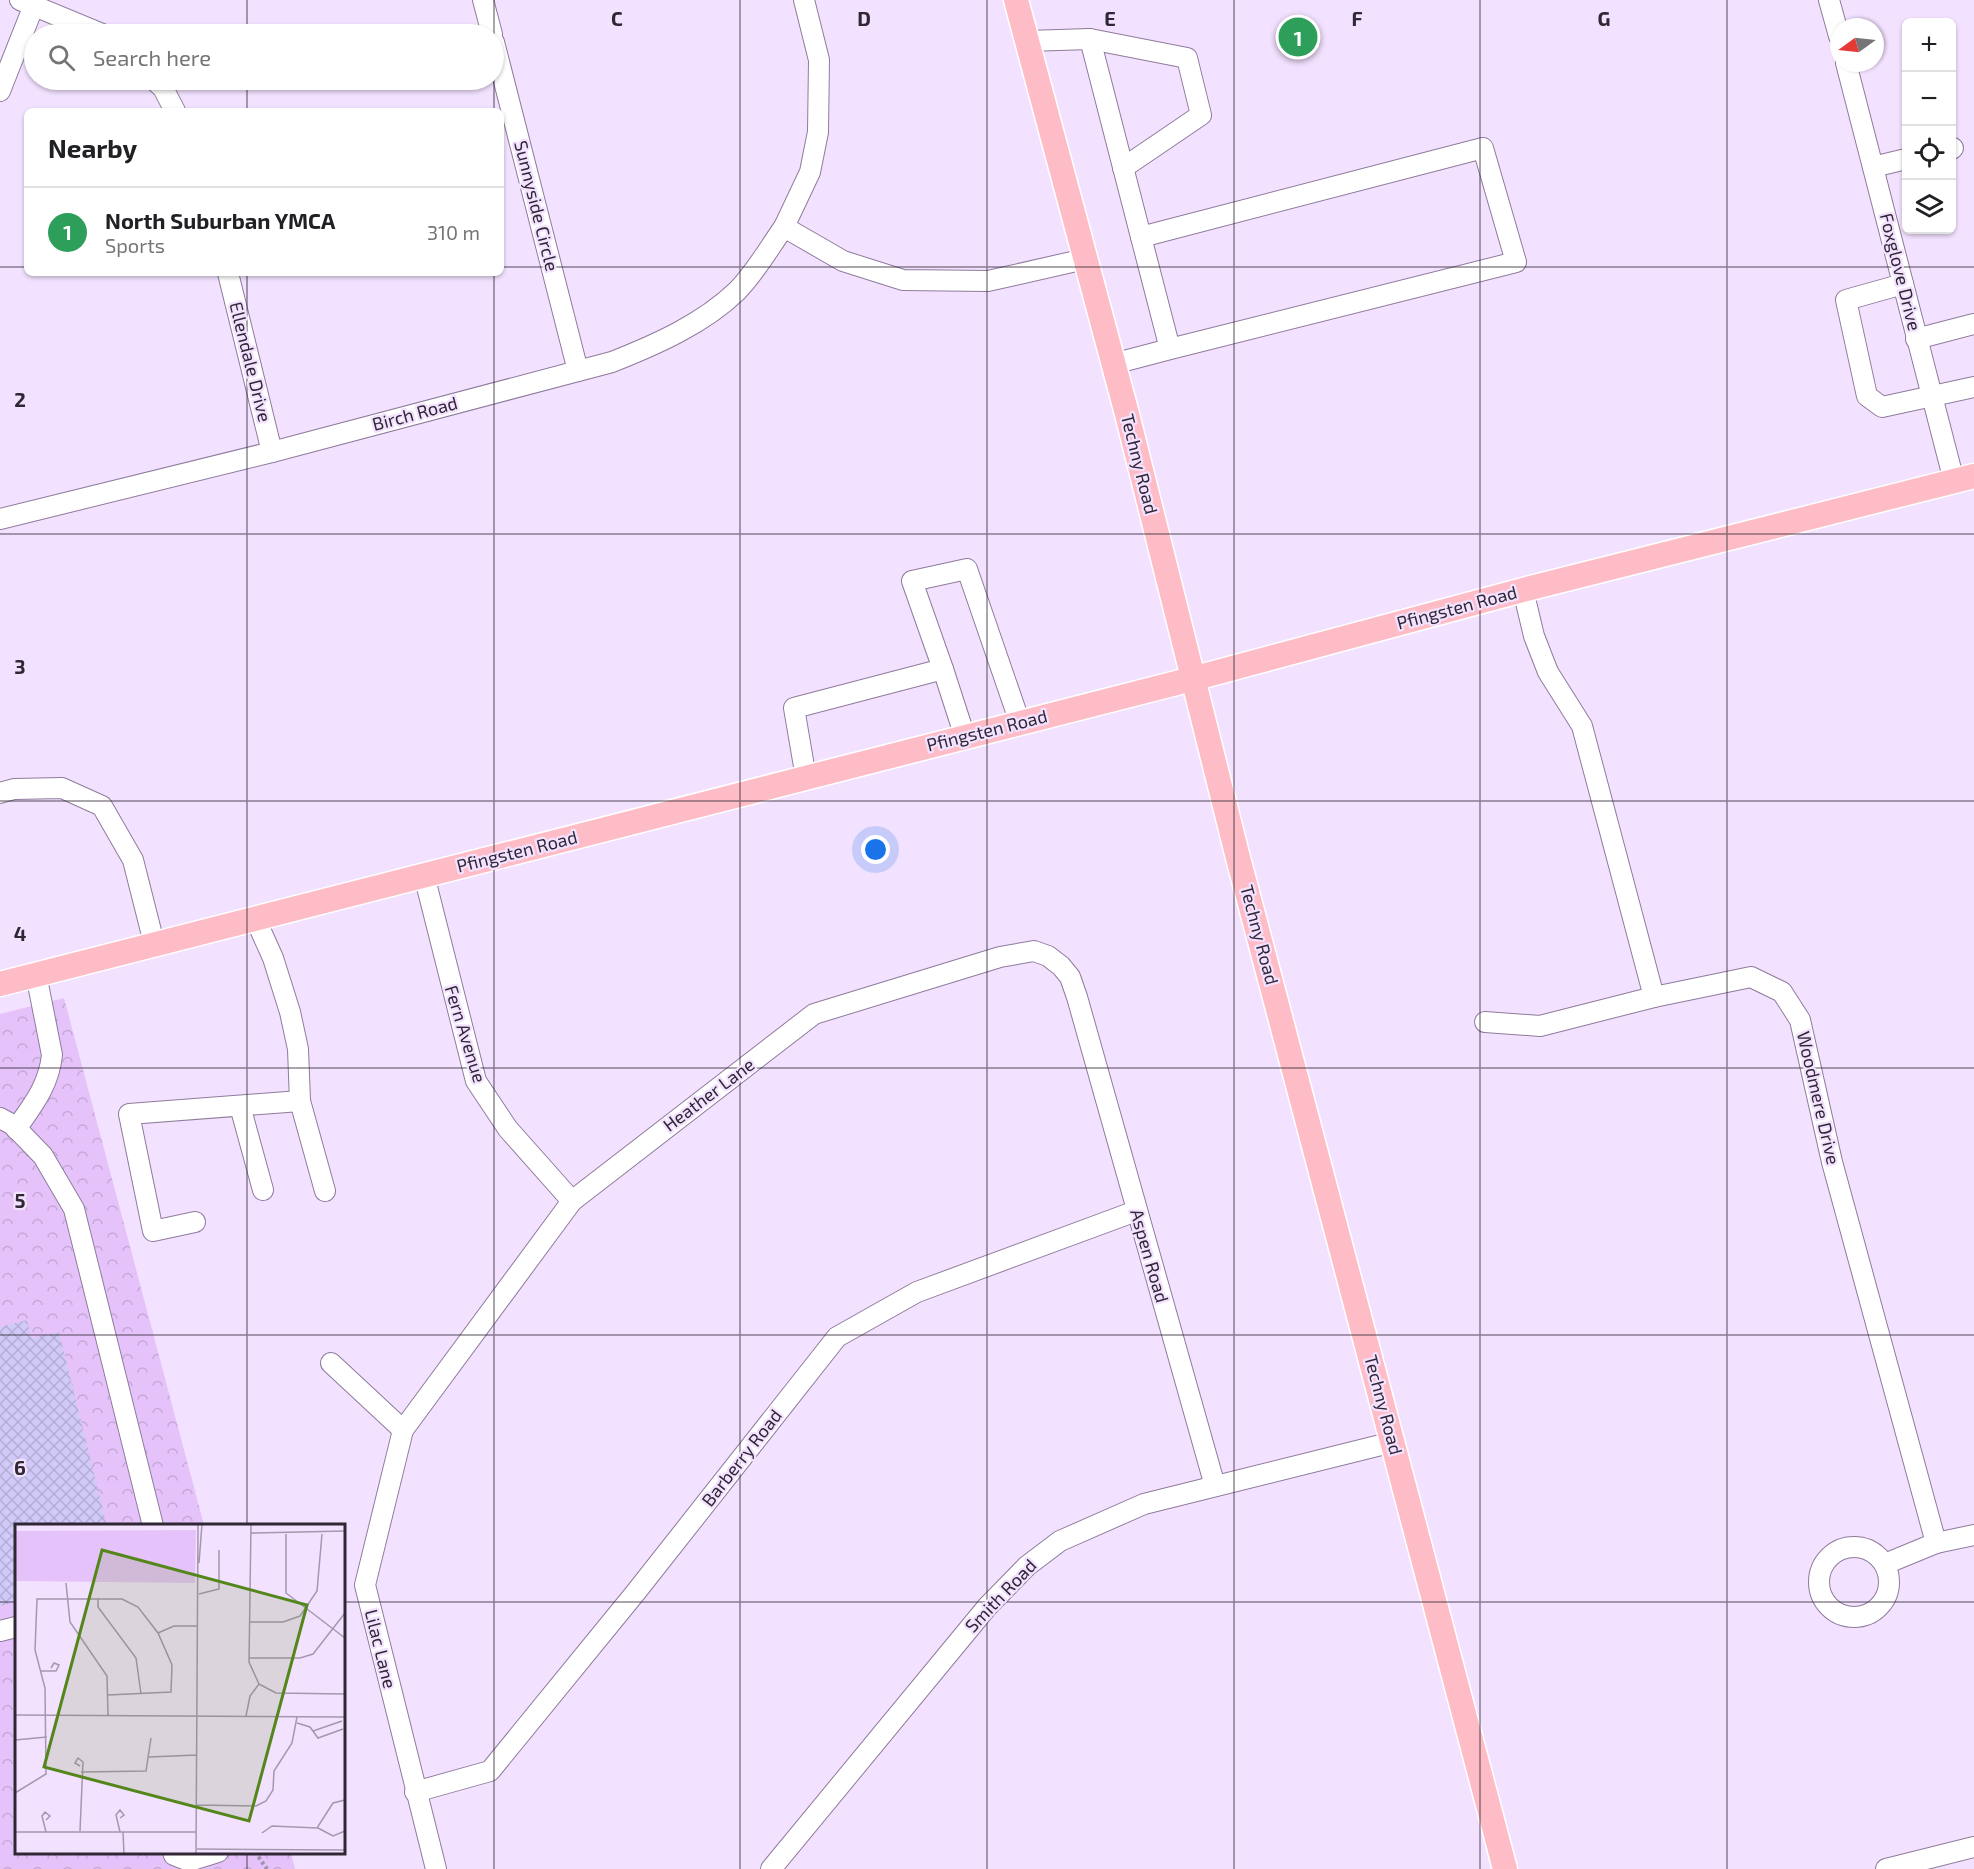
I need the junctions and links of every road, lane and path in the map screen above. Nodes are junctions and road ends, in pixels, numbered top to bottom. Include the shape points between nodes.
1 (483, 0) edge
2 (804, 0) edge
3 (1016, 0) edge
4 (1829, 0) edge
5 (30, 2) edge
6 (1834, 18) edge
7 (80, 24) edge
8 (489, 24) edge
9 (1090, 39) junction
10 (1027, 42) junction
11 (1848, 72) edge
12 (504, 81) edge
13 (165, 90) edge
14 (0, 91) edge
15 (174, 108) edge
16 (1902, 160) edge
17 (1873, 167) junction
18 (1123, 168) junction
19 (784, 227) junction
20 (1141, 237) junction
21 (1085, 259) junction
22 (229, 276) edge
23 (1903, 284) junction
24 (1974, 324) edge
25 (1916, 339) junction
26 (1170, 349) junction
27 (1113, 364) junction
28 (578, 371) junction
29 (1974, 387) edge
30 (1931, 396) junction
31 (272, 452) junction
32 (1964, 478) edge
33 (0, 519) edge
34 (1523, 590) junction
35 (943, 669) junction
36 (1192, 679) junction
37 (1020, 723) junction
38 (965, 737) junction
39 (806, 778) junction
40 (0, 793) edge
41 (424, 875) junction
42 (255, 918) junction
43 (154, 943) junction
44 (36, 974) junction
45 (0, 984) edge
46 (1654, 997) junction
47 (1485, 1022) dead end
48 (1084, 1026) joint
49 (300, 1101) junction
50 (240, 1106) junction
51 (8, 1124) edge
52 (263, 1190) dead end
53 (325, 1191) dead end
54 (572, 1201) junction
55 (1136, 1211) junction
56 (195, 1222) dead end
57 (331, 1363) dead end
58 (403, 1430) junction
59 (1393, 1442) junction
60 (1215, 1486) junction
61 (153, 1524) edge
62 (1974, 1535) edge
63 (1936, 1543) junction
64 (1885, 1564) dead end
65 (15, 1627) edge
66 (0, 1631) edge
67 (415, 1792) junction
68 (1974, 1847) edge
69 (174, 1854) edge
70 (212, 1854) edge
71 (256, 1854) edge
72 (267, 1869) edge
73 (436, 1869) edge
74 (771, 1869) edge
75 (1505, 1869) edge
76 (1886, 1869) edge

1 - 8 street
2 - 19 street, Birch Road via 819,60 818,132 810,172
3 - 10 main road, Techny Road
4 - 6 street
5 - 7 street
5 - 14 street
9 - 10 street
9 - 18 street
9 - 18 street via 1186,58 1190,69 1201,116
10 - 21 main road, Techny Road
11 - 17 street, Foxglove Drive
12 - 28 street, Sunnyside Circle
13 - 15 street
16 - 17 street
17 - 23 street, Foxglove Drive
18 - 20 street
19 - 21 street via 843,261 903,279 988,281
19 - 28 street, Birch Road via 738,291 691,325 621,358
20 - 26 street
20 - 26 street via 1483,148 1516,262
21 - 27 main road, Techny Road
22 - 31 street, Ellendale Drive
23 - 25 street, Foxglove Drive
23 - 30 street via 1846,300 1867,396 1882,407
24 - 25 street
25 - 30 street, Foxglove Drive
26 - 27 street
27 - 36 main road, Techny Road
28 - 31 street, Birch Road
29 - 30 street
30 - 32 street, Foxglove Drive
31 - 33 street, Birch Road
32 - 34 main road, Pfingsten Road
34 - 36 main road, Pfingsten Road
34 - 46 street via 1548,672 1582,726
35 - 37 street via 912,581 967,569
35 - 38 street
35 - 39 street via 794,708
36 - 37 main road, Pfingsten Road
36 - 59 main road, Techny Road
37 - 38 main road, Pfingsten Road
38 - 39 main road, Pfingsten Road
39 - 41 main road, Pfingsten Road
40 - 43 street via 62,788 102,806 133,860
41 - 42 main road, Pfingsten Road
41 - 54 street, Fern Avenue via 476,1081 508,1129
42 - 43 main road, Pfingsten Road
42 - 49 street via 290,1012 298,1049
43 - 44 main road, Pfingsten Road
44 - 45 main road, Pfingsten Road
44 - 51 street via 52,1055 50,1069 45,1088
46 - 47 street, Woodmere Drive via 1540,1026
46 - 63 street, Woodmere Drive via 1751,977 1782,992 1800,1020 1832,1162
48 - 54 street, Heather Lane via 1070,977 1048,956 1034,951 1000,957 814,1014
48 - 55 street, Aspen Road
49 - 50 street
49 - 53 street
50 - 52 street
50 - 56 street via 129,1114 153,1231
51 - 61 street via 43,1156 74,1209
54 - 58 street, Heather Lane
55 - 60 street, Aspen Road
55 - 67 street, Barberry Road via 917,1292 837,1337 490,1771
57 - 58 street
58 - 67 street, Lilac Lane via 365,1585
59 - 60 street, Smith Road
59 - 75 main road, Techny Road
60 - 74 street, Smith Road via 1144,1504 1060,1541 1027,1566 987,1607
62 - 63 street
63 - 64 street
65 - 66 street
67 - 73 street, Lilac Lane
68 - 76 street
69 - 70 street via 189,1861
71 - 72 path

